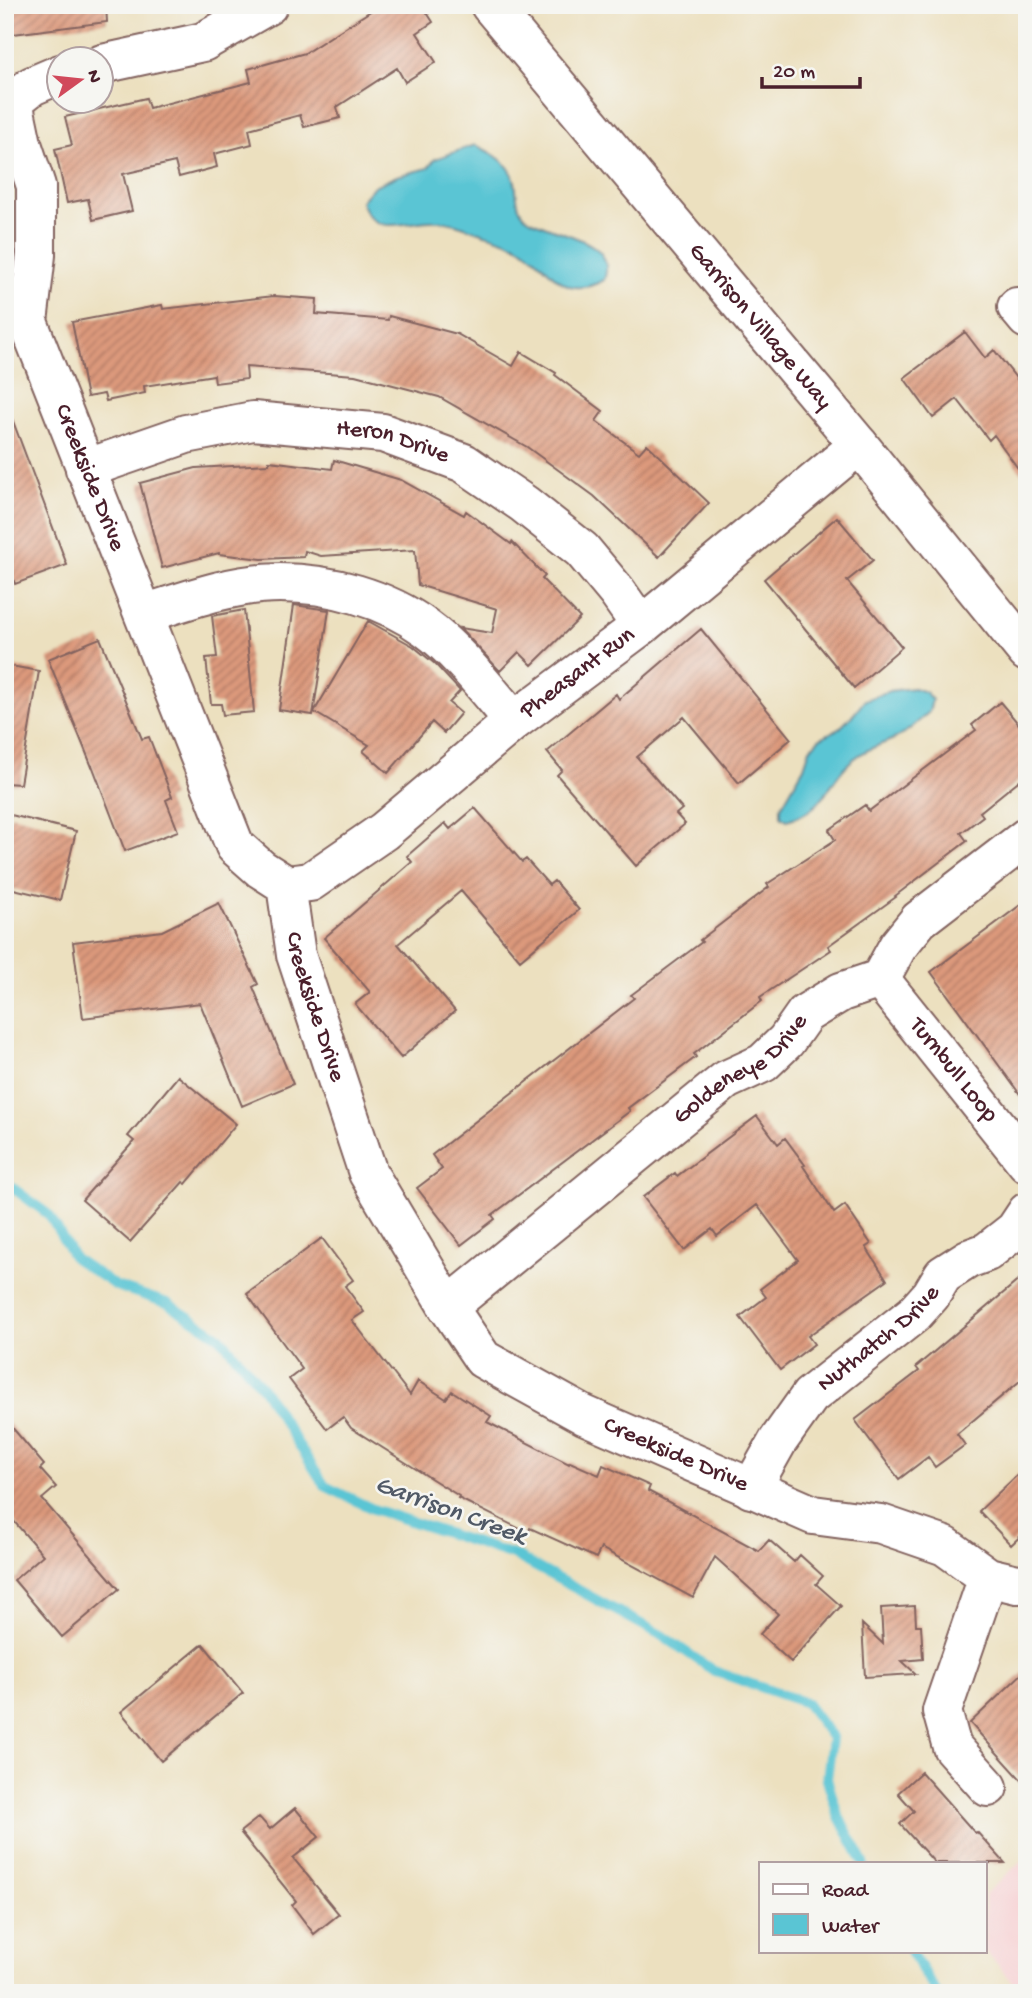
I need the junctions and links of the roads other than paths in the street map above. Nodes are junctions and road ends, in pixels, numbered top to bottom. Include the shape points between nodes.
1 (268, 5) edge
2 (490, 5) edge
3 (116, 61) edge
4 (46, 80) edge
5 (9, 99) edge
6 (859, 445) junction
7 (85, 469) junction
8 (144, 614) junction
9 (641, 626) junction
10 (1021, 633) edge
11 (514, 722) junction
12 (1027, 837) edge
13 (286, 885) junction
14 (880, 979) junction
15 (1027, 1163) edge
16 (1027, 1212) edge
17 (448, 1307) junction
18 (751, 1489) junction
19 (988, 1577) junction
20 (1027, 1583) edge
21 (988, 1787) dead end

1 - 3 street via 203,42
2 - 6 street, Garrison Village Way
4 - 5 street
5 - 7 street, Creekside Drive via 36,187 36,255 29,322
6 - 9 street, Pheasant Run
6 - 10 street, Garrison Village Way
7 - 8 street, Creekside Drive
7 - 9 street, Heron Drive via 186,433 254,421 383,433 464,463 524,503 582,550
8 - 11 street via 227,590 278,583 351,593 390,607 426,629
8 - 13 street, Creekside Drive via 235,846
9 - 11 street, Pheasant Run
11 - 13 street, Pheasant Run via 384,831 310,882
12 - 14 street via 919,920
13 - 17 street, Creekside Drive via 296,955 368,1173
14 - 15 street, Turnbull Loop
14 - 17 street, Goldeneye Drive via 841,992 805,1014 763,1063 726,1080
16 - 18 street, Nuthatch Drive via 1015,1230 987,1252 943,1275 914,1314 810,1396
17 - 18 street, Creekside Drive via 483,1359 584,1415
18 - 19 street, Creekside Drive via 813,1515 881,1524 945,1546
19 - 20 street, Creekside Drive
19 - 21 street via 942,1711 952,1747

